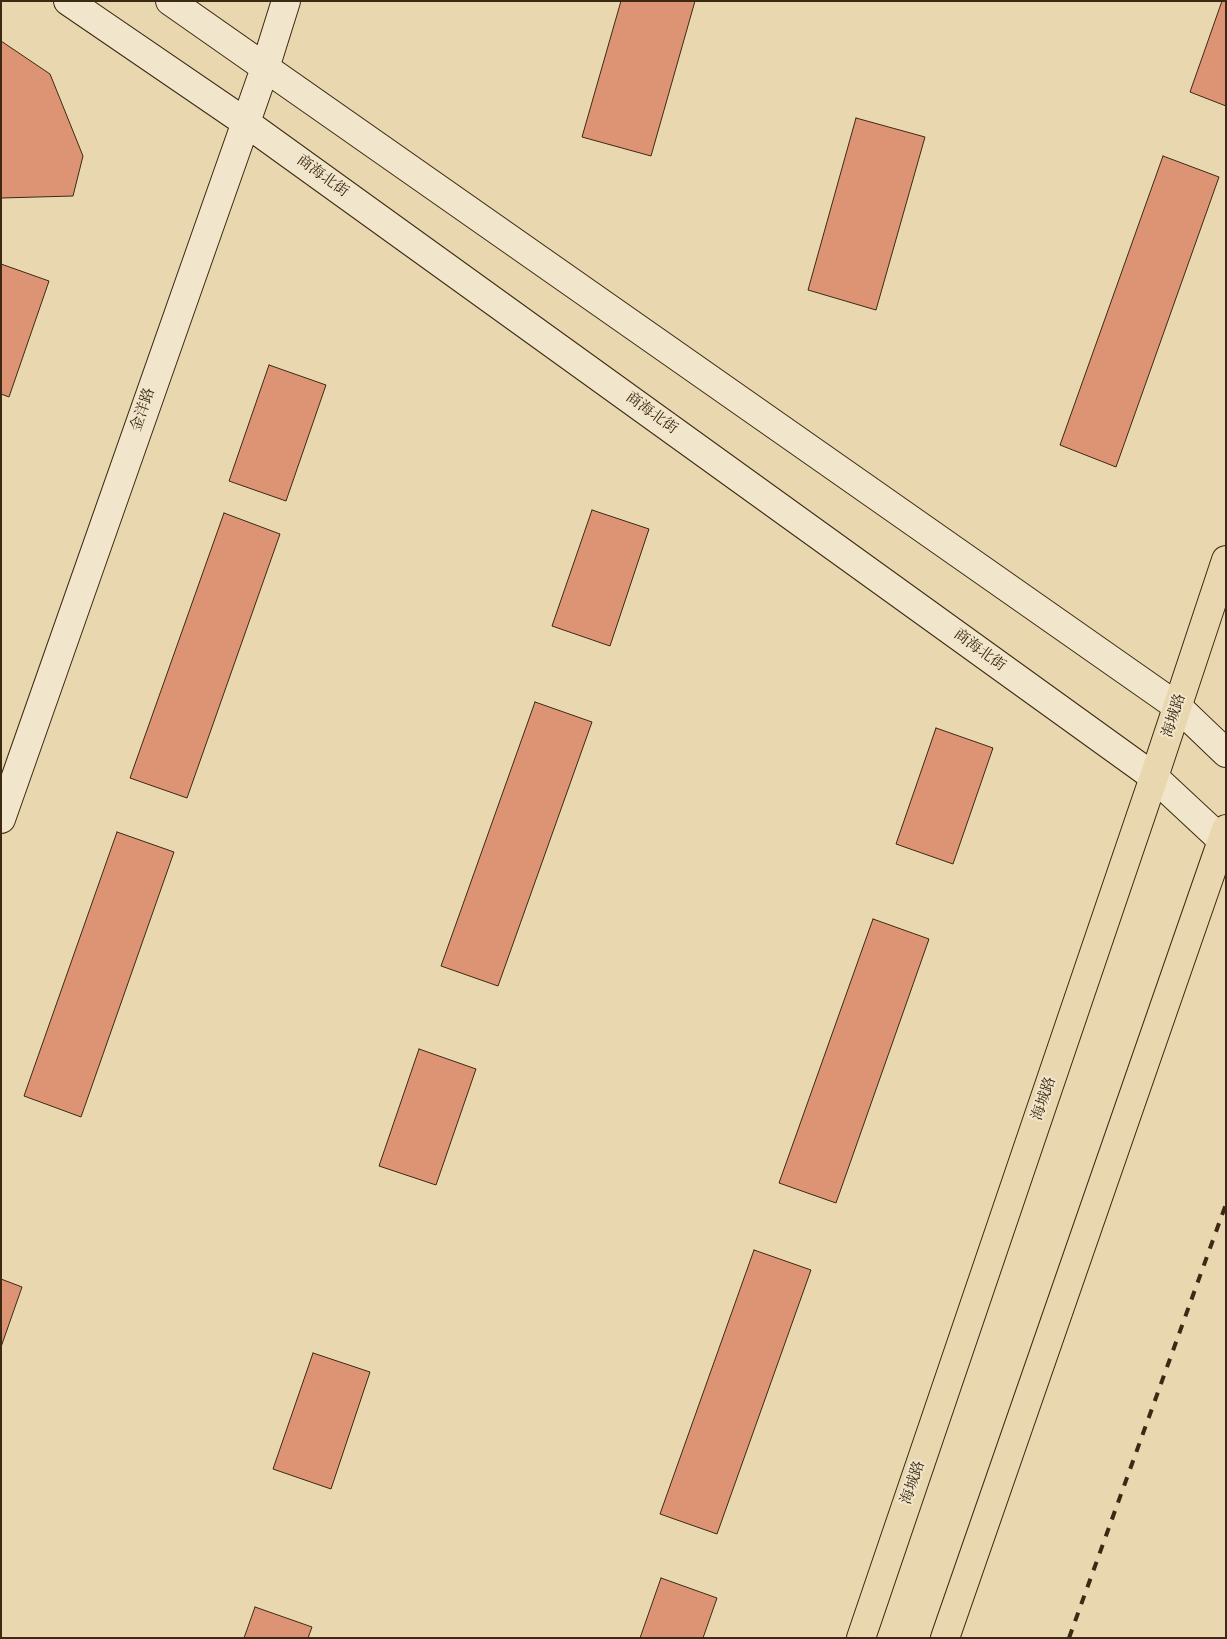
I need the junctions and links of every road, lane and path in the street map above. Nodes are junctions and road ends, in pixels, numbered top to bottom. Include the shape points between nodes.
1 (68, 1) edge
2 (170, 1) edge
3 (286, 1) edge
4 (265, 68) junction
5 (245, 122) junction
6 (1226, 560) edge
7 (1178, 707) junction
8 (1226, 753) edge
9 (1154, 777) junction
10 (1, 819) edge
11 (1224, 838) edge
12 (862, 1638) edge
13 (945, 1638) edge

1 - 5 main road, 商海北街
2 - 4 main road
3 - 4 main road, 金洋路
4 - 5 main road, 金洋路
4 - 7 main road
5 - 9 main road, 商海北街
5 - 10 main road, 金洋路
6 - 7 main road, 海城路
7 - 8 main road
7 - 9 main road, 海城路
9 - 11 main road, 商海北街
9 - 12 main road, 海城路
11 - 13 main road

